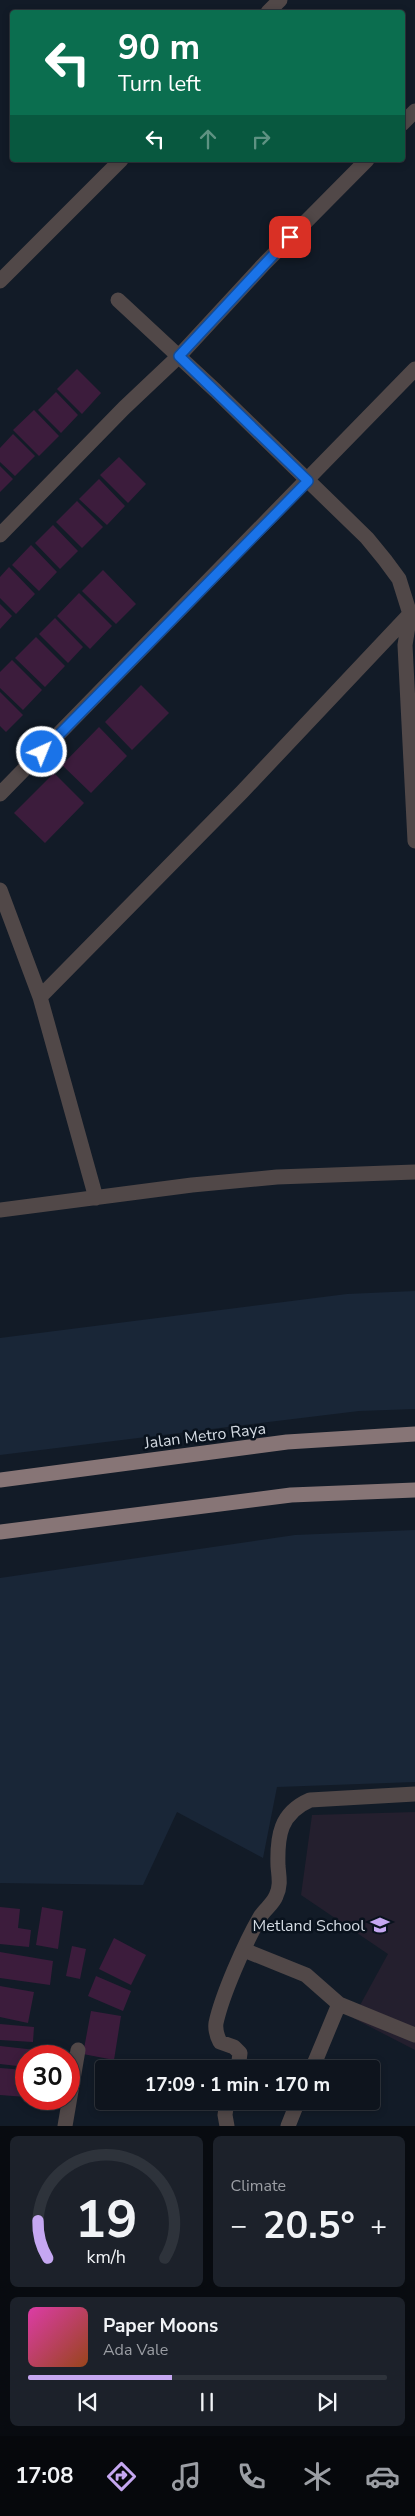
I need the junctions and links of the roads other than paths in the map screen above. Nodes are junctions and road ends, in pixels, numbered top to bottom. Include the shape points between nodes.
1 (280, 0) edge
2 (270, 10) edge
3 (415, 112) edge
4 (405, 121) edge
5 (119, 162) edge
6 (365, 162) edge
7 (0, 281) edge
8 (118, 300) dead end
9 (179, 356) junction
10 (415, 369) edge
11 (308, 481) junction
12 (0, 535) edge
13 (413, 611) edge
14 (410, 644) edge
15 (0, 794) edge
16 (414, 817) edge
17 (415, 841) edge
18 (0, 890) edge
19 (40, 997) junction
20 (415, 1172) edge
21 (96, 1198) junction
22 (0, 1210) edge
23 (415, 1434) edge
24 (0, 1480) edge
25 (415, 1490) edge
26 (0, 1532) edge
27 (415, 1794) edge
28 (244, 1950) junction
29 (339, 2004) junction
30 (415, 2035) edge
31 (239, 2060) edge
32 (316, 2060) edge
33 (68, 2110) edge
34 (226, 2110) edge
35 (294, 2110) edge
36 (65, 2126) edge
37 (227, 2126) edge
38 (288, 2126) edge

1 - 2 street
3 - 4 street
5 - 7 street
6 - 9 street
8 - 9 street
9 - 11 street
9 - 12 street
10 - 11 street
11 - 13 street via 385,560 399,579
11 - 15 street
13 - 14 street
13 - 19 street via 242,792
14 - 16 street
16 - 17 street
18 - 19 street
19 - 21 street
20 - 21 street via 268,1178
21 - 22 street
23 - 24 main road, Jalan Metro Raya via 287,1442
25 - 26 main road via 291,1494
27 - 28 street via 310,1800 297,1806 286,1817 281,1829 278,1846 280,1885 275,1898 260,1915
28 - 29 street via 306,1975
28 - 31 street via 222,2004 216,2030 222,2044 234,2047 240,2053
29 - 30 street
29 - 32 street
33 - 36 street
34 - 37 street
35 - 38 street

